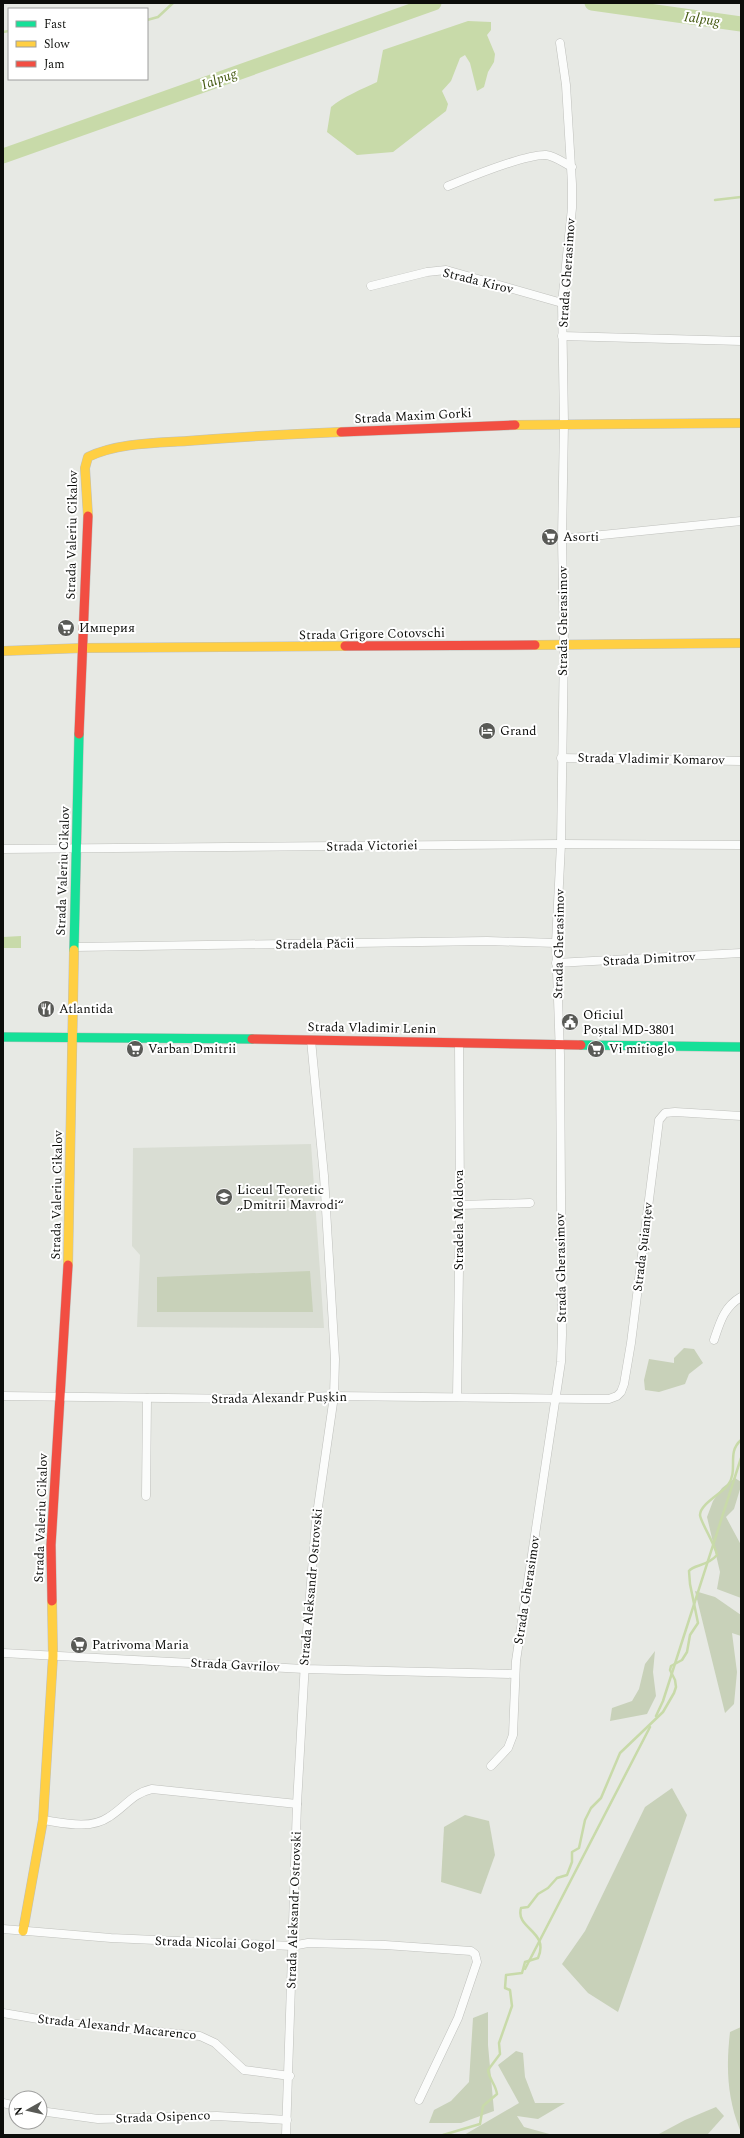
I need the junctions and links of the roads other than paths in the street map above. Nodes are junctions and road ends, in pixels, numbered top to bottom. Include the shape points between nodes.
1 (560, 43) dead end
2 (572, 167) junction
3 (448, 186) dead end
4 (371, 286) dead end
5 (562, 303) junction
6 (562, 336) junction
7 (741, 341) edge
8 (564, 423) junction
9 (741, 423) edge
10 (88, 457) joint
11 (741, 521) edge
12 (562, 539) junction
13 (741, 643) edge
14 (564, 645) junction
15 (83, 648) junction
16 (3, 651) edge
17 (561, 758) junction
18 (741, 761) edge
19 (561, 844) junction
20 (741, 845) edge
21 (77, 848) junction
22 (3, 849) edge
23 (556, 943) junction
24 (74, 947) junction
25 (741, 953) edge
26 (556, 963) junction
27 (3, 1037) edge
28 (73, 1037) junction
29 (311, 1040) junction
30 (458, 1043) junction
31 (560, 1046) junction
32 (741, 1047) edge
33 (741, 1116) edge
34 (530, 1203) dead end
35 (460, 1206) junction
36 (741, 1297) edge
37 (714, 1340) dead end
38 (3, 1396) edge
39 (60, 1396) junction
40 (334, 1396) junction
41 (457, 1397) junction
42 (147, 1398) junction
43 (556, 1398) junction
44 (146, 1496) dead end
45 (3, 1654) edge
46 (53, 1656) junction
47 (304, 1669) junction
48 (515, 1674) junction
49 (491, 1766) dead end
50 (297, 1804) junction
51 (43, 1820) junction
52 (3, 1929) edge
53 (23, 1931) junction
54 (292, 1946) junction
55 (3, 2013) edge
56 (290, 2076) junction
57 (419, 2100) dead end
58 (48, 2112) edge
59 (287, 2120) junction
60 (286, 2135) edge

1 - 2 street, Strada Gherasimov
2 - 3 street via 551,156 537,156 480,173
2 - 5 street, Strada Gherasimov via 572,208
4 - 5 street, Strada Kirov via 427,272 446,270
5 - 6 street, Strada Gherasimov
6 - 7 street
6 - 8 street, Strada Gherasimov
8 - 9 street, Strada Maxim Gorki
8 - 10 street, Strada Maxim Gorki via 188,441 98,451
8 - 12 street, Strada Gherasimov
10 - 15 street, Strada Valeriu Cikalov via 85,468 88,511
11 - 12 street
12 - 14 street, Strada Gherasimov
13 - 14 street, Strada Grigore Cotovschi
14 - 15 street, Strada Grigore Cotovschi
14 - 17 street, Strada Gherasimov
15 - 16 street, Strada Grigore Cotovschi
15 - 21 street, Strada Valeriu Cikalov
17 - 18 street, Strada Vladimir Komarov
17 - 19 street, Strada Gherasimov
19 - 20 street, Strada Victoriei
19 - 21 street, Strada Victoriei
19 - 23 street, Strada Gherasimov
21 - 22 street, Strada Victoriei
21 - 24 street, Strada Valeriu Cikalov
23 - 24 street, Stradela Păcii via 487,941
23 - 26 street, Strada Gherasimov
24 - 28 street, Strada Valeriu Cikalov
25 - 26 street, Strada Dimitrov
26 - 31 street, Strada Gherasimov
27 - 28 street, Strada Vladimir Lenin
28 - 29 street, Strada Vladimir Lenin
28 - 39 street, Strada Valeriu Cikalov via 68,1283
29 - 30 street, Strada Vladimir Lenin
29 - 40 street, Strada Aleksandr Ostrovski via 331,1277
30 - 31 street, Strada Vladimir Lenin
30 - 35 street, Stradela Moldova
31 - 32 street, Strada Vladimir Lenin
31 - 43 street, Strada Gherasimov via 563,1306 561,1362
33 - 43 street, Strada Șuianțev via 675,1112 661,1115 631,1343 621,1392 610,1399
34 - 35 street
35 - 41 street, Stradela Moldova
36 - 37 street via 723,1313
38 - 39 street, Strada Alexandr Pușkin
39 - 42 street, Strada Alexandr Pușkin
39 - 46 street, Strada Valeriu Cikalov via 52,1545
40 - 41 street, Strada Alexandr Pușkin
40 - 42 street, Strada Alexandr Pușkin via 247,1400
40 - 47 street, Strada Aleksandr Ostrovski via 316,1521
41 - 43 street, Strada Alexandr Pușkin
42 - 44 street
43 - 48 street, Strada Gherasimov
45 - 46 street, Strada Gavrilov
46 - 47 street, Strada Gavrilov
46 - 51 street, Strada Valeriu Cikalov
47 - 48 street, Strada Gavrilov
47 - 50 street, Strada Aleksandr Ostrovski
48 - 49 street, Strada Gherasimov via 513,1735 508,1748
50 - 51 street via 152,1789 142,1791 108,1818 95,1823
50 - 54 street, Strada Aleksandr Ostrovski
51 - 53 street, Strada Valeriu Cikalov
52 - 53 street, Strada Nicolai Gogol
53 - 54 street, Strada Nicolai Gogol via 111,1938
54 - 56 street, Strada Aleksandr Ostrovski
54 - 57 street, Strada Nicolai Gogol via 308,1943 385,1946 466,1951 475,1954 477,1962 458,2018
55 - 56 street, Strada Alexandr Macarenco via 56,2022 200,2036 215,2044 244,2070
56 - 59 street, Strada Aleksandr Ostrovski
58 - 59 street, Strada Osipenco via 98,2119 216,2116
59 - 60 street, Strada Aleksandr Ostrovski

